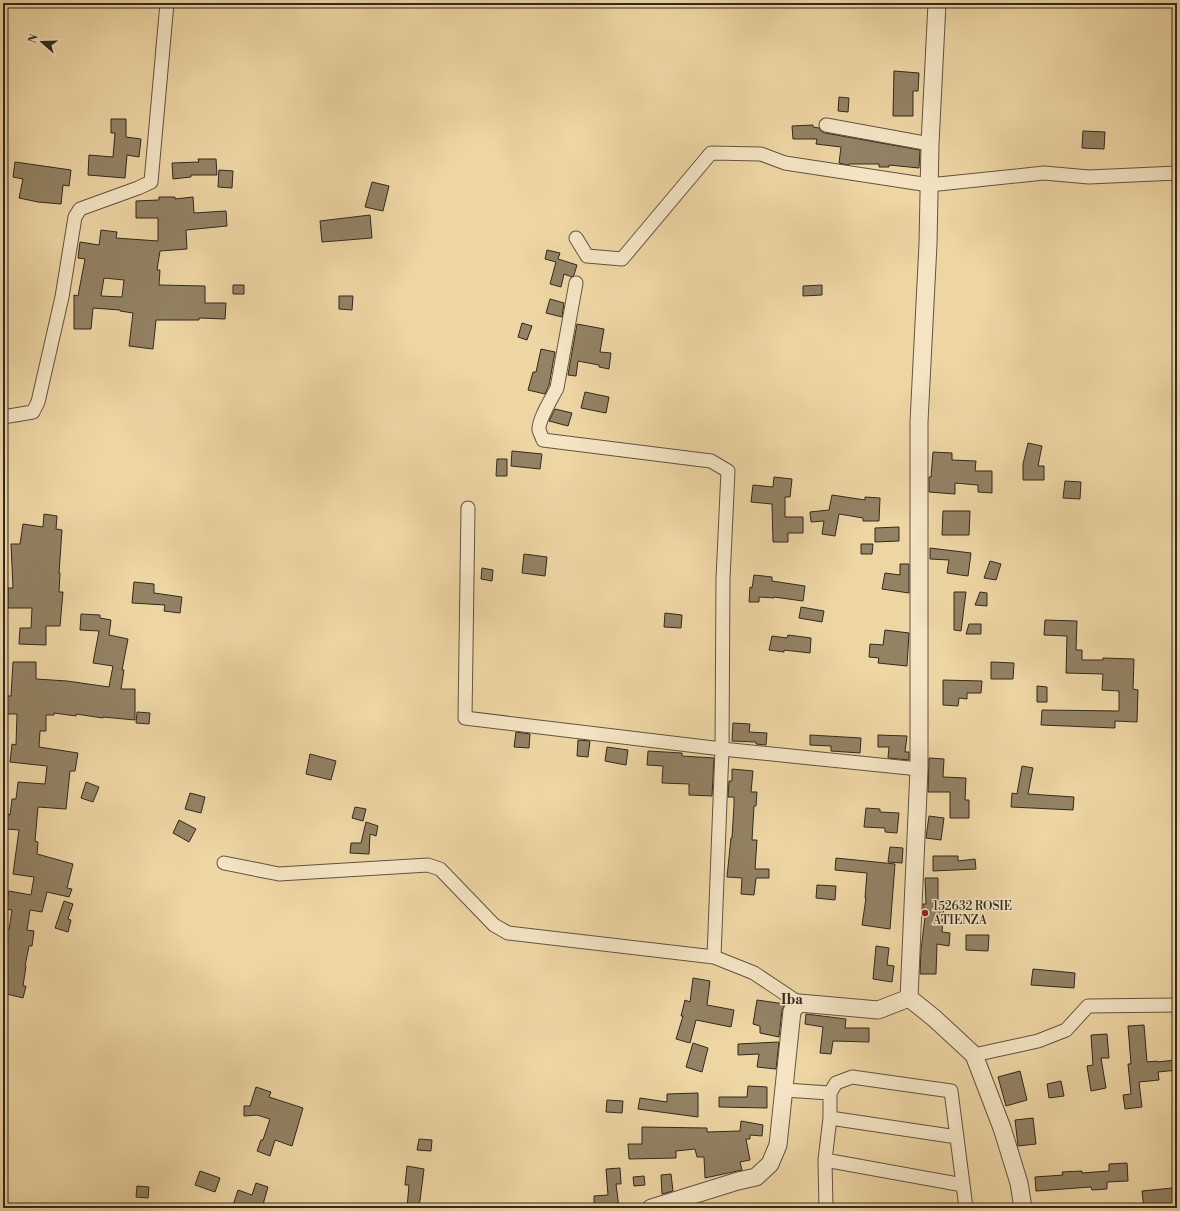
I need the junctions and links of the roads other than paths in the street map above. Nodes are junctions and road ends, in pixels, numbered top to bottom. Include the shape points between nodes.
1 (167, 3) edge
2 (937, 3) edge
3 (826, 125) dead end
4 (930, 144) junction
5 (1177, 173) edge
6 (929, 185) junction
7 (576, 238) dead end
8 (576, 283) dead end
9 (3, 417) edge
10 (468, 508) dead end
11 (722, 749) junction
12 (919, 769) junction
13 (224, 863) dead end
14 (714, 957) junction
15 (908, 998) junction
16 (799, 1003) junction
17 (1177, 1005) edge
18 (974, 1055) junction
19 (784, 1090) junction
20 (830, 1093) junction
21 (830, 1118) junction
22 (957, 1137) junction
23 (825, 1160) junction
24 (964, 1185) junction
25 (651, 1208) edge
26 (826, 1208) edge
27 (966, 1208) edge
28 (1023, 1208) edge

1 - 9 street via 151,182 80,209 76,216 61,304 38,402 33,412
2 - 4 street
3 - 4 street
4 - 6 street
5 - 6 street via 1089,177 1044,173
6 - 7 street via 785,163 761,154 711,153 622,259 587,256
6 - 12 street via 919,422
8 - 11 street via 557,388 542,416 539,430 542,440 711,461 728,471 723,579
10 - 11 street via 464,718
11 - 12 street
11 - 14 street
12 - 15 street
13 - 14 street via 279,874 428,865 440,869 494,925 508,933
14 - 16 street via 754,973
15 - 16 street via 878,1010
15 - 18 street
16 - 19 street via 792,1011
17 - 18 street via 1088,1006 1066,1030 1038,1041
18 - 28 street via 1002,1128 1019,1183
19 - 20 street
19 - 25 street via 778,1145 770,1164 756,1177
20 - 21 street
20 - 22 street via 836,1084 852,1077 952,1092
21 - 22 street
21 - 23 street
22 - 24 street
23 - 24 street
23 - 26 street
24 - 27 street

